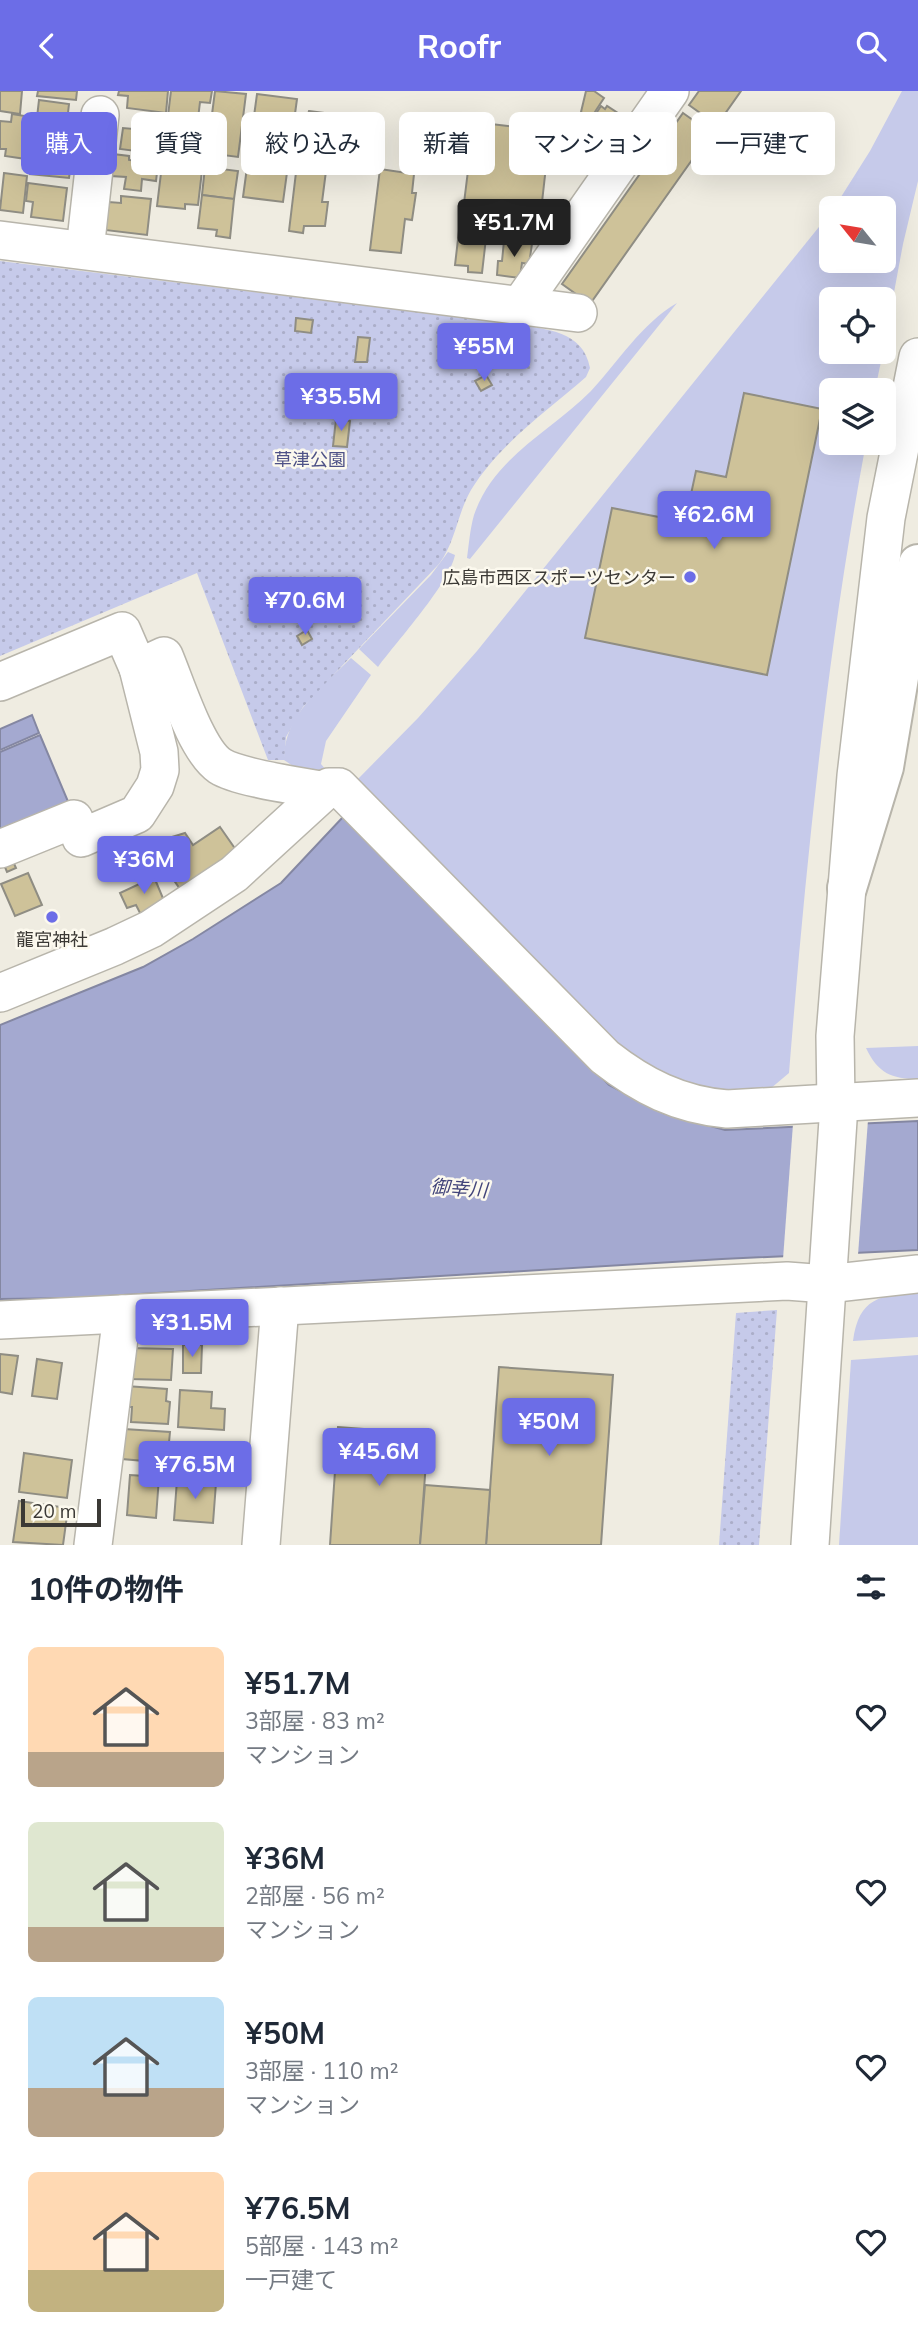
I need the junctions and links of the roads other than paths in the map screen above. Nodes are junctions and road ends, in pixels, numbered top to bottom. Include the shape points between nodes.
1 (670, 91) edge
2 (93, 175) edge
3 (0, 240) edge
4 (85, 250) junction
5 (521, 304) junction
6 (578, 313) dead end
7 (918, 357) edge
8 (918, 563) edge
9 (138, 668) junction
10 (0, 682) edge
11 (325, 791) junction
12 (0, 849) edge
13 (848, 888) junction
14 (0, 993) edge
15 (918, 1098) edge
16 (837, 1112) junction
17 (828, 1270) junction
18 (918, 1274) edge
19 (280, 1306) junction
20 (122, 1314) junction
21 (0, 1320) edge
22 (810, 1539) edge
23 (93, 1545) edge
24 (261, 1545) edge

1 - 5 street
2 - 4 street
3 - 4 street
4 - 5 street
5 - 6 street
7 - 13 street via 886,518
8 - 13 highway via 884,767
9 - 10 street via 122,631
9 - 11 street via 164,656 203,748 221,767
9 - 12 street via 159,752 160,770 147,801 137,814 80,838 74,819
11 - 14 street via 234,874 151,929
11 - 16 street via 339,786 359,804 605,1057 632,1079 679,1101 711,1108
13 - 16 street via 835,1036
15 - 16 street
16 - 17 street
17 - 18 street
17 - 19 street via 787,1281
17 - 22 street
19 - 20 street
19 - 24 street
20 - 21 street
20 - 23 street

